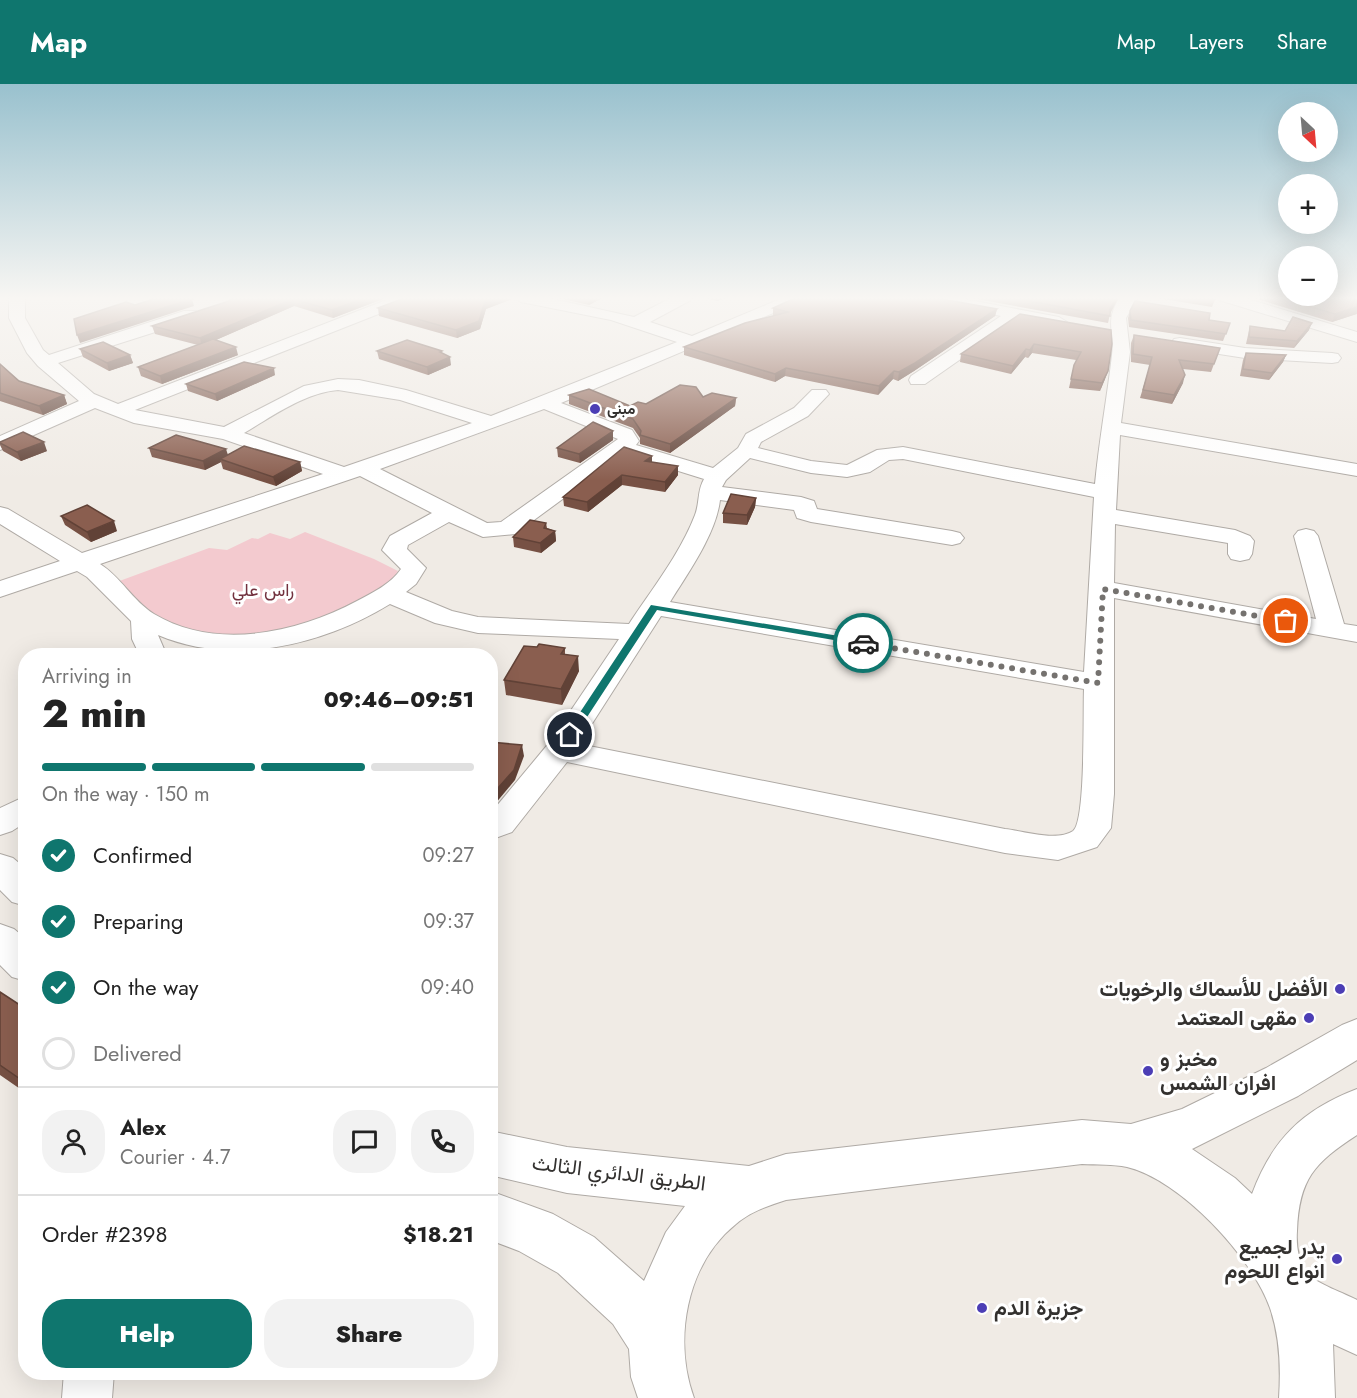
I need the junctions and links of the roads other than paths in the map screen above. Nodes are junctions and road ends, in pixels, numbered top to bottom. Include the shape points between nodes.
1 (41, 358) edge
2 (56, 358) edge
3 (252, 358) edge
4 (653, 358) edge
5 (950, 358) edge
6 (1120, 358) edge
7 (44, 362) junction
8 (918, 380) dead end
9 (819, 394) dead end
10 (94, 401) junction
11 (542, 402) junction
12 (120, 410) junction
13 (491, 423) junction
14 (1110, 427) junction
15 (227, 434) junction
16 (0, 444) edge
17 (621, 447) junction
18 (746, 451) junction
19 (1357, 470) edge
20 (353, 471) junction
21 (713, 484) junction
22 (1105, 504) junction
23 (449, 513) junction
24 (0, 514) edge
25 (1306, 536) dead end
26 (952, 538) dead end
27 (1240, 554) dead end
28 (81, 562) junction
29 (4, 587) edge
30 (1103, 589) junction
31 (388, 594) junction
32 (654, 607) junction
33 (144, 619) junction
34 (1332, 629) junction
35 (638, 632) junction
36 (1357, 634) edge
37 (150, 648) edge
38 (1098, 683) junction
39 (560, 750) junction
40 (18, 812) edge
41 (0, 823) edge
42 (498, 825) edge
43 (0, 868) edge
44 (18, 885) edge
45 (0, 940) edge
46 (18, 957) edge
47 (1357, 1038) edge
48 (1357, 1110) edge
49 (1130, 1146) junction
50 (498, 1155) edge
51 (747, 1189) junction
52 (498, 1218) edge
53 (1280, 1275) junction
54 (1357, 1328) edge
55 (88, 1380) edge
56 (660, 1382) edge
57 (87, 1398) edge
58 (1307, 1398) edge

1 - 7 street
2 - 7 street
3 - 12 street
4 - 11 street
5 - 8 street
6 - 14 street
7 - 10 street
9 - 18 street via 801,412 753,438
10 - 12 street
10 - 16 street
11 - 13 street
11 - 17 street via 626,434 629,441
12 - 15 street via 142,419
13 - 15 street via 399,395 342,384 311,389
13 - 20 street
14 - 19 street
14 - 22 street
15 - 20 street
17 - 21 street
17 - 23 street via 507,529 483,530
18 - 21 street
18 - 22 street via 811,467 847,471 884,454 903,453
20 - 23 street
20 - 28 street
21 - 26 street via 801,504 806,506 805,513 811,515
21 - 32 street via 699,530
22 - 27 street via 1235,537 1242,541
22 - 30 street
23 - 31 street via 394,545 394,550 414,568
24 - 28 street
25 - 34 street
28 - 29 street
28 - 33 street
30 - 34 street
30 - 38 street
31 - 33 street via 331,624 257,643 186,636
31 - 35 street via 444,617 478,625
32 - 35 street
32 - 38 street
33 - 37 street
34 - 36 street
35 - 39 street
38 - 39 street via 1095,828 1085,839 1058,848
39 - 42 street
40 - 41 street
43 - 44 main road
45 - 46 main road
47 - 49 main road via 1191,1128
48 - 53 main road via 1320,1132 1291,1159 1276,1194
49 - 51 main road via 1082,1142 786,1177
49 - 53 main road via 1174,1165 1204,1185 1240,1217
50 - 51 main road, الطريق الدائري الثالث via 567,1170
51 - 56 main road via 713,1211 688,1240 671,1275
52 - 56 main road via 576,1254 632,1305
53 - 54 main road
53 - 58 main road via 1304,1334
55 - 57 street

